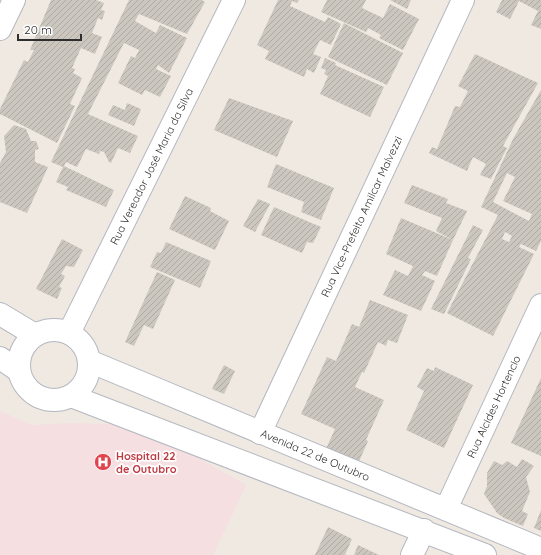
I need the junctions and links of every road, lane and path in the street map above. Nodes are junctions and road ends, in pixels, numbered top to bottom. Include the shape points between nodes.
1 (14, 0) edge
2 (234, 0) edge
3 (463, 0) edge
4 (0, 29) edge
5 (541, 305) edge
6 (0, 314) edge
7 (69, 332) junction
8 (35, 335) junction
9 (0, 358) edge
10 (89, 361) junction
11 (19, 371) junction
12 (71, 396) junction
13 (260, 433) junction
14 (446, 509) junction
15 (424, 530) junction
16 (541, 549) edge
17 (412, 555) edge
18 (485, 555) edge

1 - 4 street
2 - 7 street, Rua Vereador José Maria da Silva
3 - 13 street, Rua Vice-Prefeito Amilcar Malvezzi
5 - 14 street, Rua Alcides Hortencio
6 - 8 street
7 - 8 street via 55,329
7 - 10 street via 81,341
8 - 11 street via 20,354
9 - 11 street
10 - 12 street via 84,385
10 - 13 street, Avenida 22 de Outubro
11 - 12 street via 27,388 36,396 53,400
12 - 15 street
13 - 14 street, Avenida 22 de Outubro
14 - 16 street, Avenida 22 de Outubro
15 - 17 street
15 - 18 street

